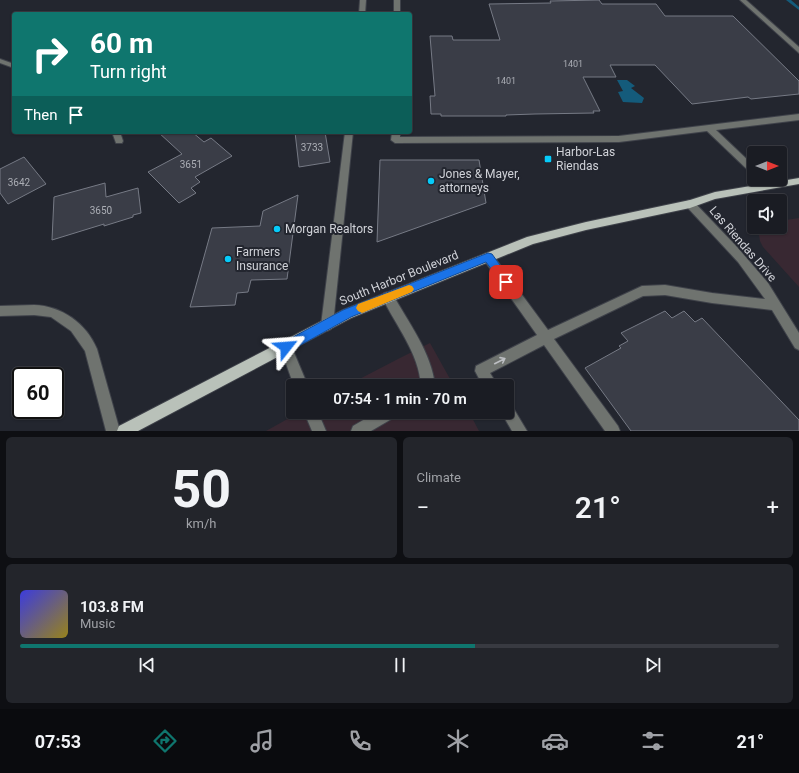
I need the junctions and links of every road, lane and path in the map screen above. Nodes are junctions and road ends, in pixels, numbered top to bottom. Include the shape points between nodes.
1 (363, 0) edge
2 (397, 0) edge
3 (743, 0) edge
4 (362, 12) edge
5 (397, 12) edge
6 (799, 51) edge
7 (0, 61) edge
8 (12, 65) edge
9 (799, 117) edge
10 (708, 127) junction
11 (117, 134) edge
12 (349, 134) edge
13 (396, 134) edge
14 (119, 141) dead end
15 (747, 164) edge
16 (787, 181) edge
17 (799, 181) edge
18 (751, 186) edge
19 (690, 204) junction
20 (488, 257) junction
21 (388, 297) junction
22 (776, 305) junction
23 (0, 311) edge
24 (327, 325) junction
25 (546, 337) junction
26 (799, 344) edge
27 (286, 347) junction
28 (298, 379) edge
29 (428, 379) edge
30 (486, 379) edge
31 (314, 419) edge
32 (378, 419) edge
33 (512, 419) edge
34 (113, 431) edge
35 (124, 431) edge
36 (319, 431) edge
37 (358, 431) edge
38 (520, 431) edge
39 (613, 431) edge

1 - 4 street
2 - 5 street
3 - 6 street
7 - 8 street
9 - 10 street
10 - 13 street via 619,140 396,140
10 - 15 street
11 - 14 street
12 - 24 street
16 - 17 main road
18 - 19 main road
19 - 20 main road, South Harbor Boulevard via 531,240
19 - 22 street, Las Riendas Drive via 743,260
20 - 21 main road, South Harbor Boulevard
20 - 25 street
21 - 24 main road, South Harbor Boulevard
21 - 29 street via 424,364
22 - 25 street via 665,290 642,291
22 - 26 street, Las Riendas Drive
23 - 34 street via 53,312 86,338
24 - 27 main road, South Harbor Boulevard
30 -> 25 street via 481,371
25 - 39 street
27 - 28 street
27 - 35 main road, South Harbor Boulevard
31 - 36 street
32 - 37 street
33 - 38 street

